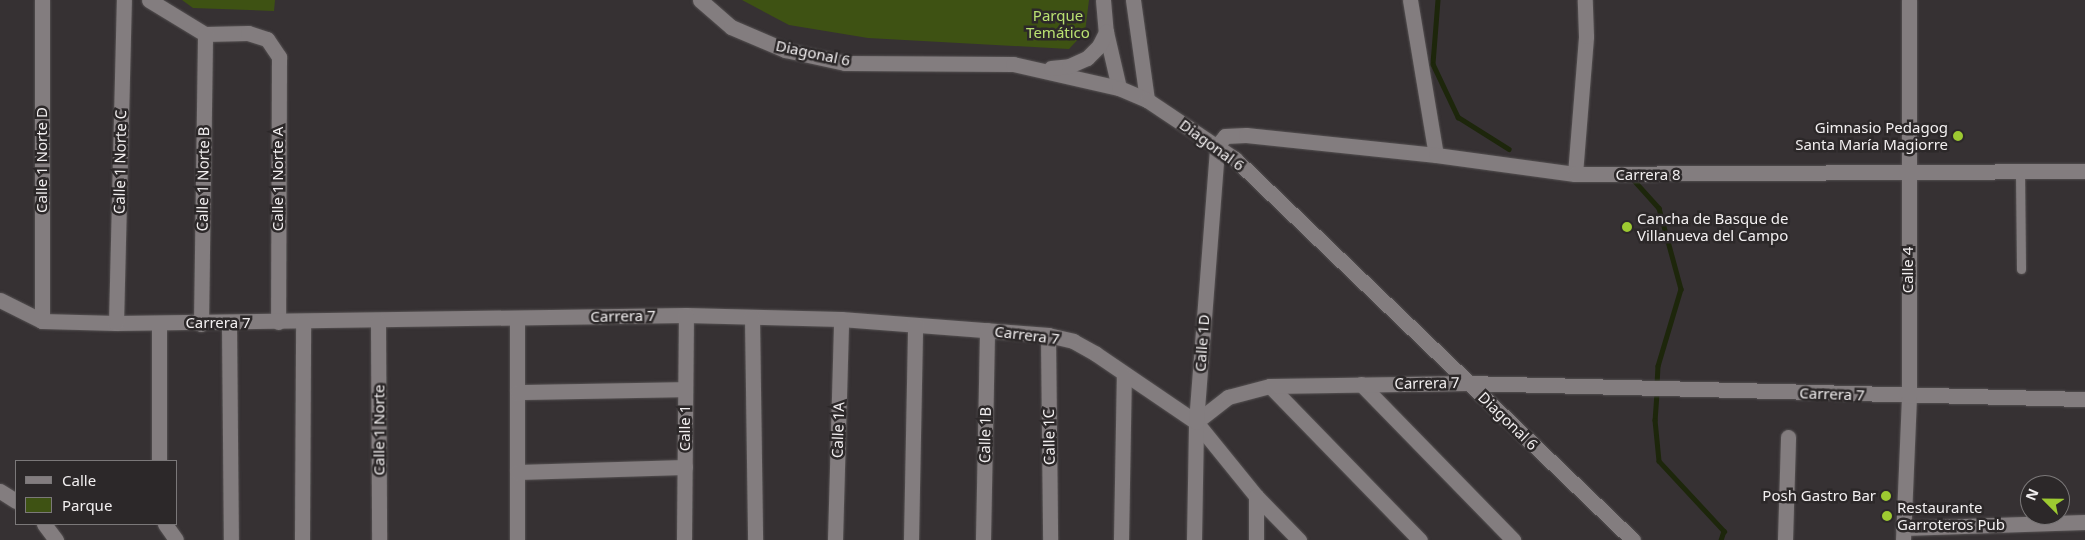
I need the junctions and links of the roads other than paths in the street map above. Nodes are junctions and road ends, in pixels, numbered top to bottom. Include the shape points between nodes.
1 (42, 0) edge
2 (124, 0) edge
3 (149, 0) edge
4 (700, 0) edge
5 (1104, 0) edge
6 (1134, 0) edge
7 (1410, 0) edge
8 (1585, 0) edge
9 (1909, 0) edge
10 (1106, 32) junction
11 (205, 34) junction
12 (1040, 69) junction
13 (1119, 88) junction
14 (1147, 100) junction
15 (1217, 146) junction
16 (1436, 155) junction
17 (1908, 171) junction
18 (2020, 171) junction
19 (2085, 171) edge
20 (1575, 174) junction
21 (2021, 269) dead end
22 (0, 300) edge
23 (686, 315) junction
24 (752, 317) junction
25 (517, 318) junction
26 (842, 319) junction
27 (42, 320) junction
28 (378, 321) junction
29 (278, 322) junction
30 (302, 322) junction
31 (116, 323) junction
32 (159, 323) junction
33 (229, 323) junction
34 (201, 324) junction
35 (915, 325) junction
36 (987, 330) junction
37 (1048, 335) junction
38 (1124, 375) junction
39 (1468, 383) junction
40 (1361, 384) junction
41 (1270, 386) junction
42 (685, 389) junction
43 (517, 392) junction
44 (1909, 396) junction
45 (2085, 398) edge
46 (1196, 422) junction
47 (1788, 437) dead end
48 (159, 460) edge
49 (685, 467) junction
50 (517, 472) junction
51 (0, 492) edge
52 (1256, 496) junction
53 (15, 500) edge
54 (2085, 522) edge
55 (45, 525) edge
56 (166, 525) edge
57 (1903, 534) edge
58 (56, 540) edge
59 (176, 540) edge
60 (231, 540) edge
61 (302, 540) edge
62 (379, 540) edge
63 (517, 540) edge
64 (684, 540) edge
65 (755, 540) edge
66 (835, 540) edge
67 (911, 540) edge
68 (982, 540) edge
69 (1050, 540) edge
70 (1122, 540) edge
71 (1194, 540) edge
72 (1256, 540) edge
73 (1299, 540) edge
74 (1420, 540) edge
75 (1513, 540) edge
76 (1633, 540) edge
77 (1784, 540) edge

1 - 27 street, Calle 1 Norte D
2 - 31 street, Calle 1 Norte C
3 - 11 street
4 - 12 street, Diagonal 6 via 731,27 785,50 845,63 1013,64
5 - 10 street
6 - 14 street
7 - 16 street
8 - 20 street via 1586,36
9 - 17 street, Calle 4
10 - 12 street via 1093,53 1079,63
10 - 13 street
11 - 29 street, Calle 1 Norte A via 248,33 267,39 279,57
11 - 34 street, Calle 1 Norte B
12 - 13 street, Diagonal 6
13 - 14 street, Diagonal 6
14 - 15 street, Diagonal 6
15 - 16 street, Carrera 8 via 1225,136 1246,135
15 - 39 street, Diagonal 6 via 1235,159
15 - 46 street, Calle 1D
16 - 20 street, Carrera 8
17 - 18 street, Carrera 8
17 - 20 street, Carrera 8 via 1636,176
17 - 44 street, Calle 4
18 - 19 street, Carrera 8
18 - 21 lane
22 - 27 street, Carrera 7
23 - 24 street, Carrera 7
23 - 25 street, Carrera 7
23 - 42 street, Calle 1
24 - 26 street, Carrera 7
24 - 65 street
25 - 28 street, Carrera 7
25 - 43 street
26 - 35 street, Carrera 7
26 - 66 street, Calle 1A
27 - 31 street, Carrera 7
28 - 30 street, Carrera 7
28 - 62 street, Calle 1 Norte
29 - 30 street, Carrera 7
29 - 33 street, Carrera 7
30 - 61 street
31 - 32 street, Carrera 7
32 - 34 street, Carrera 7
32 - 48 street
33 - 34 street, Carrera 7
33 - 60 street
35 - 36 street, Carrera 7
35 - 67 street
36 - 37 street, Carrera 7
36 - 68 street, Calle 1B
37 - 38 street, Carrera 7 via 1073,342
37 - 69 street, Calle 1C
38 - 46 street, Carrera 7
38 - 70 street
39 - 40 street, Carrera 7
39 - 44 street, Carrera 7
39 - 76 street, Diagonal 6
40 - 41 street, Carrera 7
40 - 75 street
41 - 46 street, Carrera 7 via 1228,397
41 - 74 street
42 - 43 street
42 - 49 street, Calle 1
43 - 50 street
44 - 45 street, Carrera 7
44 - 57 street, Calle 4
46 - 52 street
46 - 71 street, Calle 1D
47 - 77 street
49 - 50 street
49 - 64 street, Calle 1
50 - 63 street
51 - 53 street
52 - 72 street
52 - 73 street
54 - 57 street
55 - 58 street
56 - 59 street

